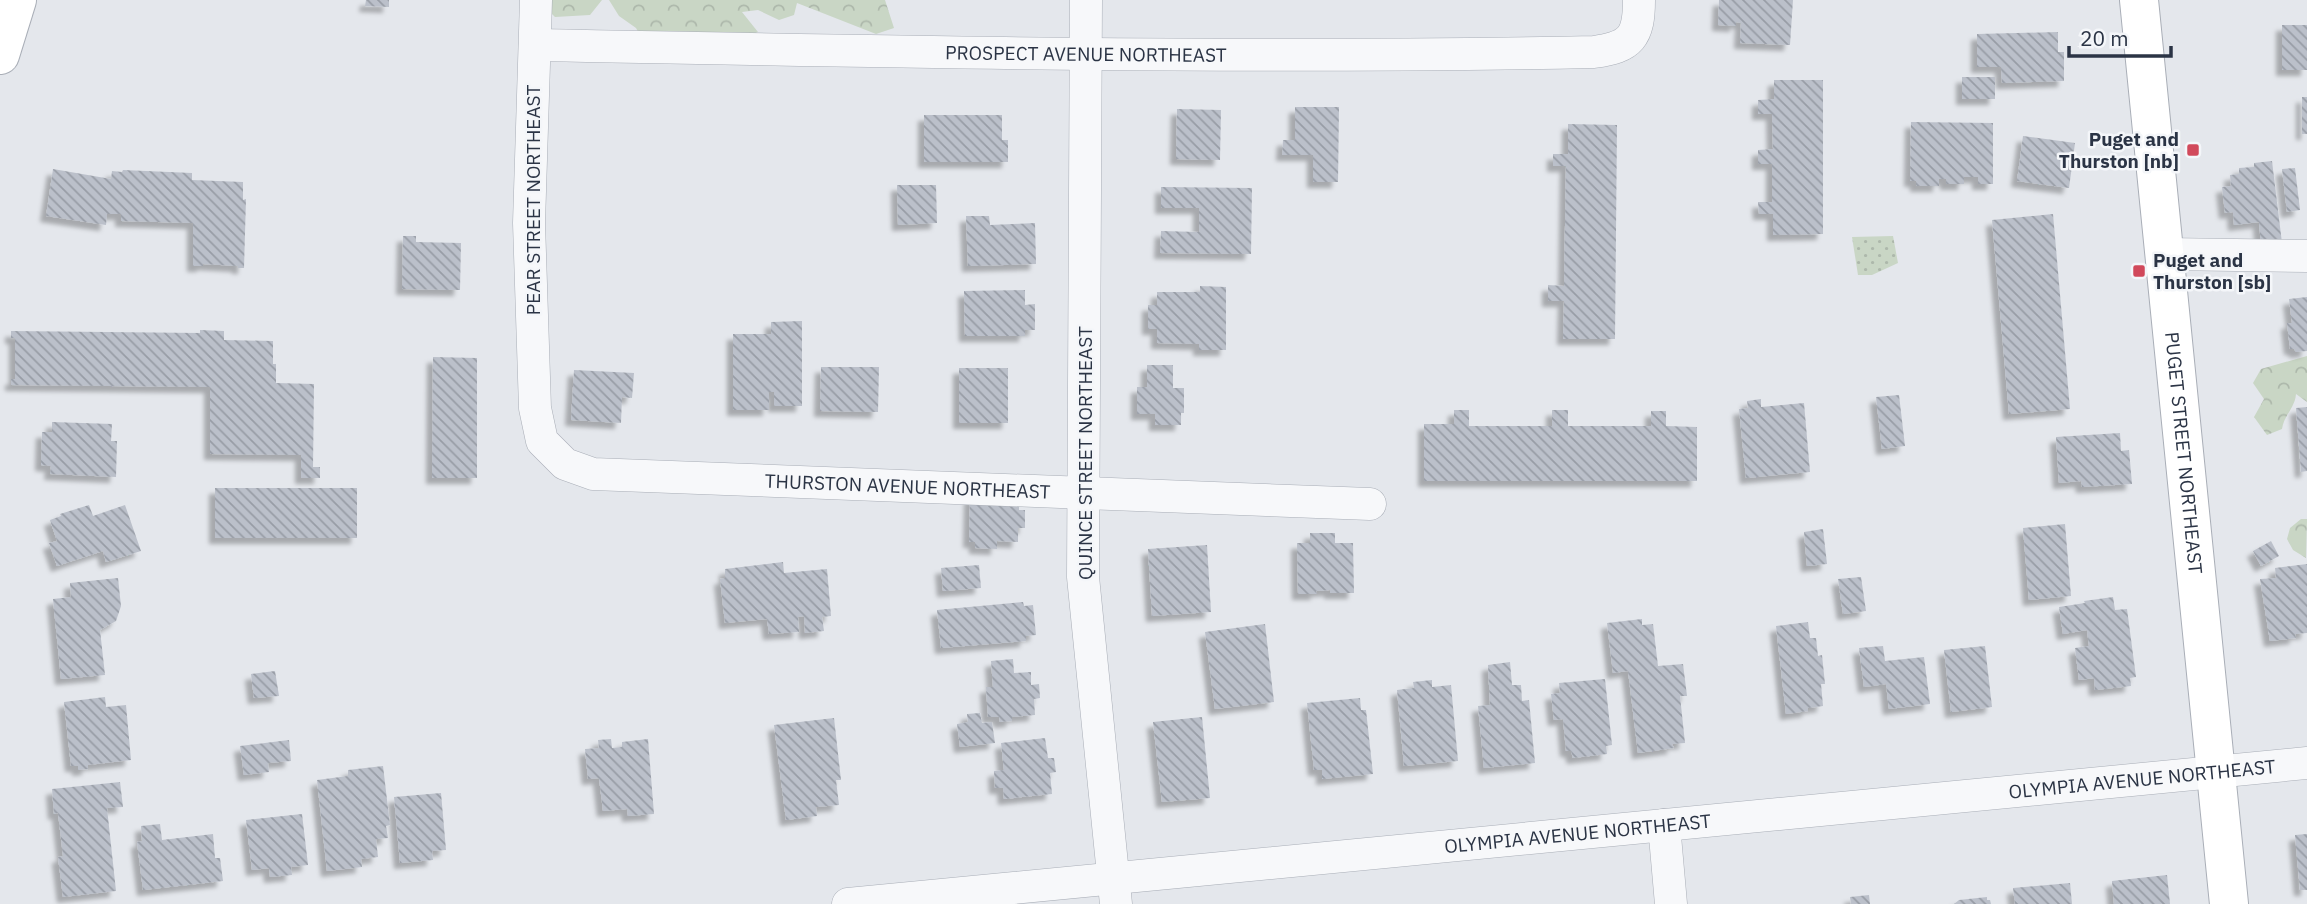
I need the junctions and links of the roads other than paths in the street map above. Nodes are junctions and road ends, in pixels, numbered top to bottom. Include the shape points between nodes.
1 (17, 0) edge
2 (536, 0) edge
3 (1086, 0) edge
4 (1640, 0) edge
5 (2138, 0) edge
6 (535, 46) junction
7 (1085, 54) junction
8 (0, 55) edge
9 (2165, 254) junction
10 (2307, 256) edge
11 (541, 441) joint
12 (1085, 492) junction
13 (1370, 503) dead end
14 (2307, 763) edge
15 (2216, 772) junction
16 (1664, 825) junction
17 (1114, 891) edge
18 (848, 904) edge
19 (1671, 904) edge
20 (2229, 904) edge

1 - 8 street
2 - 6 street, PEAR STREET NORTHEAST
3 - 7 street, QUINCE STREET NORTHEAST
4 - 7 street, PROSPECT AVENUE NORTHEAST via 1632,38 1616,49 1390,56
5 - 9 street, PUGET STREET NORTHEAST
6 - 7 street, PROSPECT AVENUE NORTHEAST
6 - 11 street, PEAR STREET NORTHEAST via 529,223 535,408
7 - 12 street, QUINCE STREET NORTHEAST
9 - 10 street
9 - 15 street, PUGET STREET NORTHEAST
11 - 12 street, THURSTON AVENUE NORTHEAST via 565,464 593,474
12 - 13 street, THURSTON AVENUE NORTHEAST
12 - 17 street, QUINCE STREET NORTHEAST via 1083,577
14 - 15 street, OLYMPIA AVENUE NORTHEAST
15 - 16 street, OLYMPIA AVENUE NORTHEAST
15 - 20 street, PUGET STREET NORTHEAST
16 - 17 street, OLYMPIA AVENUE NORTHEAST
16 - 19 street
17 - 18 street, OLYMPIA AVENUE NORTHEAST

